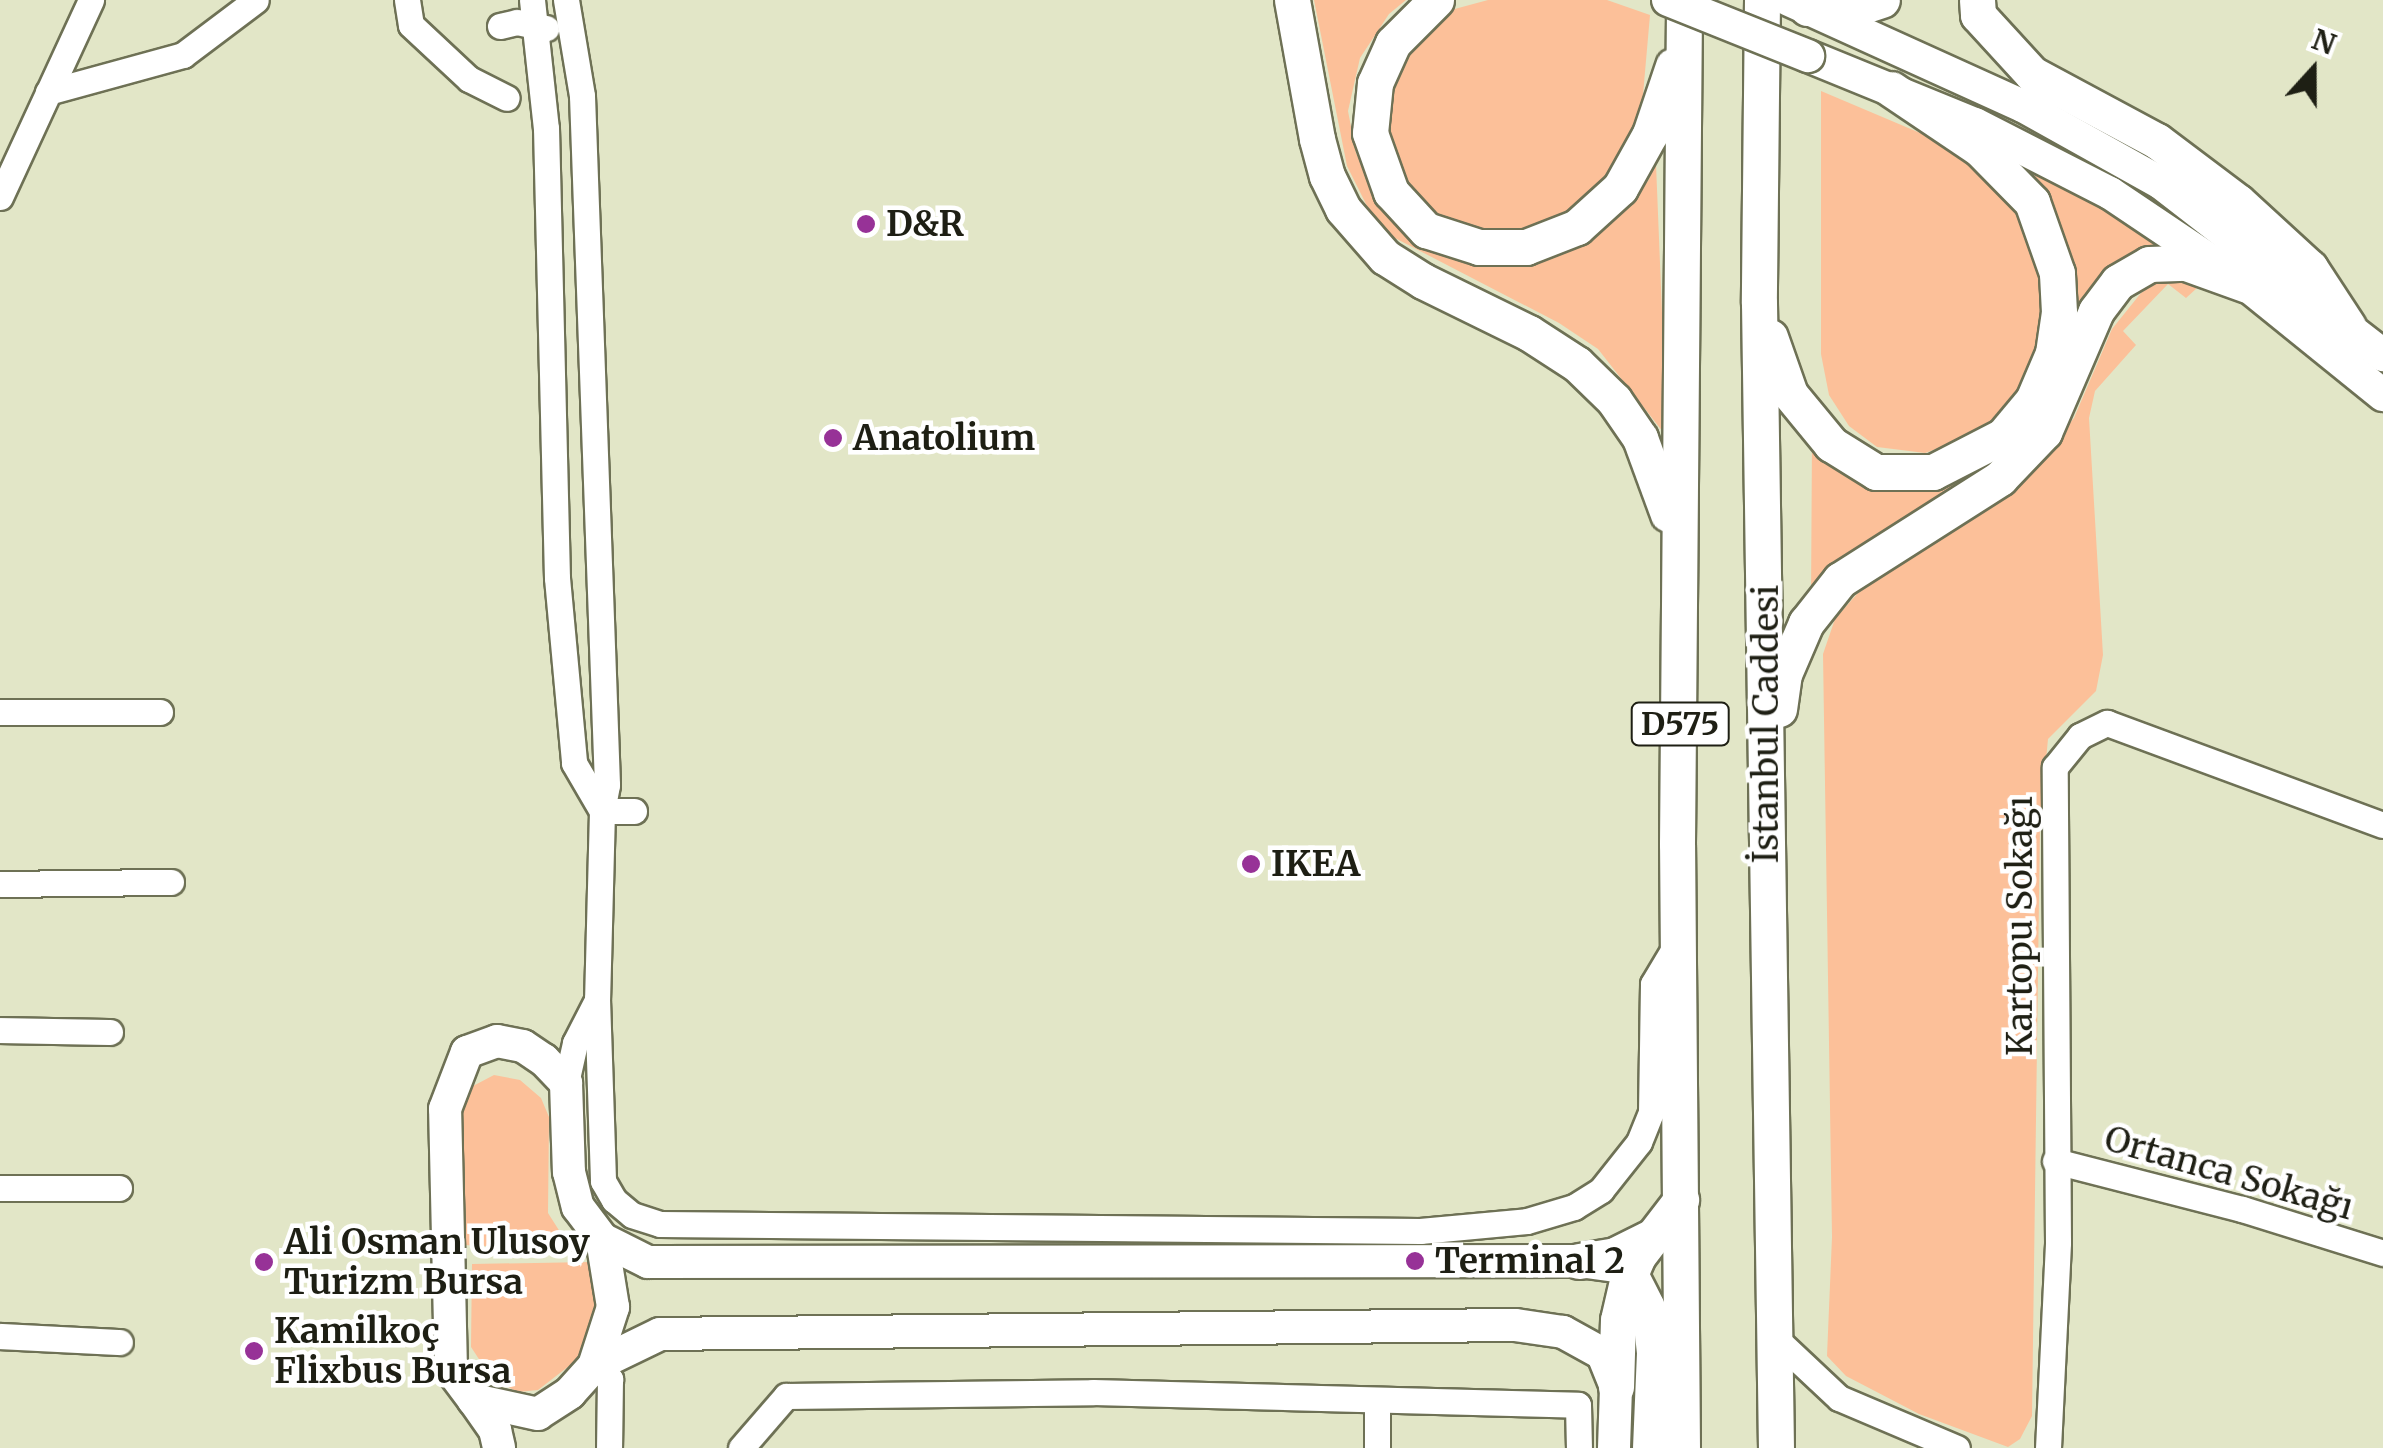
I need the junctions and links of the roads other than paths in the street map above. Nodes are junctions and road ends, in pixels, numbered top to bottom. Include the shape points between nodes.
1 (91, 0) edge
2 (256, 0) edge
3 (406, 0) edge
4 (566, 0) edge
5 (1292, 0) edge
6 (1436, 0) edge
7 (1668, 0) edge
8 (1684, 0) edge
9 (1762, 0) edge
10 (1882, 0) edge
11 (1977, 0) edge
12 (1798, 4) edge
13 (533, 11) edge
14 (500, 26) dead end
15 (570, 37) junction
16 (1683, 37) junction
17 (1891, 88) junction
18 (48, 92) junction
19 (507, 98) dead end
20 (0, 197) edge
21 (2247, 285) junction
22 (1759, 303) junction
23 (2348, 326) junction
24 (2383, 355) edge
25 (2383, 395) edge
26 (1680, 555) junction
27 (0, 712) edge
28 (160, 712) dead end
29 (607, 785) junction
30 (1765, 788) junction
31 (602, 810) junction
32 (2383, 825) edge
33 (171, 882) dead end
34 (0, 884) edge
35 (1680, 940) junction
36 (597, 1000) junction
37 (0, 1030) edge
38 (110, 1032) dead end
39 (566, 1083) junction
40 (2055, 1161) junction
41 (0, 1188) edge
42 (118, 1188) dead end
43 (1681, 1200) junction
44 (1651, 1237) junction
45 (602, 1239) junction
46 (2383, 1253) edge
47 (1578, 1262) junction
48 (1630, 1274) junction
49 (0, 1336) edge
50 (1776, 1339) junction
51 (120, 1342) dead end
52 (594, 1366) junction
53 (1616, 1386) junction
54 (474, 1400) junction
55 (1376, 1400) junction
56 (538, 1414) junction
57 (499, 1448) edge
58 (510, 1448) edge
59 (609, 1448) edge
60 (741, 1448) edge
61 (1377, 1448) edge
62 (1579, 1448) edge
63 (1614, 1448) edge
64 (1649, 1448) edge
65 (1682, 1448) edge
66 (1776, 1448) edge
67 (1957, 1448) edge
68 (2048, 1448) edge

1 - 18 street
2 - 18 street via 184,55
3 - 19 street via 410,24 469,79
4 - 15 street
5 - 26 highway via 1326,176 1343,209 1385,257 1529,333 1577,364 1614,400 1652,464
6 - 16 highway via 1393,43 1374,84 1370,133 1391,192 1426,230 1479,247 1526,247 1577,227 1620,188 1650,134
7 - 17 main road, bridge
8 - 16 highway, D575
9 - 22 highway, İstanbul Caddesi
10 - 12 highway via 1860,8
11 - 23 highway via 1978,16 2032,74 2157,141 2238,202 2310,268
12 - 23 main road via 2023,106 2161,183
13 - 14 street
13 - 15 street
13 - 31 street via 546,128 559,596 574,763
15 - 29 street via 582,96
16 - 26 highway, D575
17 - 21 main road via 2110,192
17 - 22 highway via 1980,149 2032,202 2057,273 2059,312 2053,352 2034,400 2003,436 1933,472 1876,472 1831,444 1790,394
18 - 20 street
21 - 25 main road
21 - 30 highway via 2186,263 2149,264 2118,282 2096,311 2044,432 2000,478 1840,580 1806,623 1784,674
22 - 30 highway, İstanbul Caddesi
23 - 24 main road
26 - 35 highway, D575
27 - 28 street
29 - 31 street
29 - 31 street via 634,799
30 - 50 highway, İstanbul Caddesi
31 - 36 street
32 - 40 street, Kartopu Sokağı via 2107,723 2080,736 2056,767
33 - 34 street
35 - 36 street via 1653,984 1651,1112 1639,1142 1601,1190 1571,1208 1527,1221 1420,1231 660,1224 632,1216 603,1181
35 - 43 highway, D575
36 - 39 street via 575,1043
37 - 38 street
39 - 45 main road via 578,1207
39 - 54 main road via 523,1046 497,1041 467,1052 446,1108 450,1370
40 - 46 street, Ortanca Sokağı
40 - 68 street, Kartopu Sokağı
41 - 42 street
43 - 44 highway
43 - 65 highway, D575
44 - 47 highway
44 - 48 highway
45 - 47 main road via 648,1262
45 - 52 main road via 613,1307
47 - 48 main road
48 - 53 highway via 1618,1320
48 - 64 main road via 1648,1306
49 - 51 street
50 - 66 highway, İstanbul Caddesi
50 - 67 street via 1838,1398
52 - 53 main road via 660,1334 1515,1326 1563,1332 1604,1354
52 - 56 main road via 570,1394
52 - 59 street via 610,1379
53 - 63 main road
54 - 56 main road
54 - 57 main road
55 - 60 street via 1092,1392 786,1396
55 - 61 street
55 - 62 street via 1578,1405
56 - 58 main road

